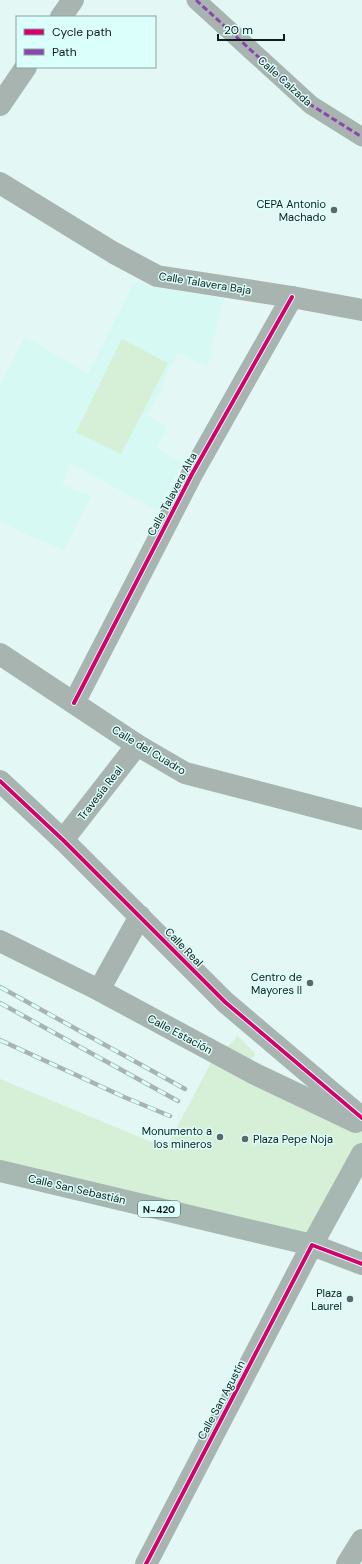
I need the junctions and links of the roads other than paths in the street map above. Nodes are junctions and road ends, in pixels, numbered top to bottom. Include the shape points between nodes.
1 (73, 0) edge
2 (196, 0) edge
3 (62, 16) edge
4 (25, 68) edge
5 (0, 105) edge
6 (362, 137) edge
7 (0, 183) edge
8 (292, 297) junction
9 (362, 310) edge
10 (0, 654) edge
11 (74, 703) junction
12 (137, 745) junction
13 (0, 781) edge
14 (362, 819) edge
15 (63, 840) junction
16 (140, 916) junction
17 (0, 941) edge
18 (99, 990) junction
19 (274, 1043) junction
20 (255, 1074) junction
21 (362, 1118) edge
22 (362, 1124) edge
23 (362, 1154) edge
24 (2, 1171) edge
25 (312, 1245) junction
26 (362, 1264) edge
27 (362, 1540) edge
28 (146, 1564) edge
29 (347, 1564) edge

1 - 3 street
2 - 6 street, Calle Calzada via 311,105
4 - 5 street
7 - 8 street, Calle Talavera Baja via 114,253 157,276
8 - 9 street, Calle Talavera Baja
8 - 11 street, Calle Talavera Alta via 192,474
10 - 11 street, Calle del Cuadro
11 - 12 street, Calle del Cuadro
12 - 14 street, Calle del Cuadro via 185,773
12 - 15 street, Travesía Real
13 - 15 street, Calle Real
15 - 16 street, Calle Real
16 - 18 street
16 - 19 street, Calle Real via 225,1002
17 - 18 street, Calle Estación
18 - 20 street, Calle Estación
19 - 20 street via 268,1062
19 - 21 street, Calle Real
20 - 22 street, Calle Estación
23 - 25 highway, bridge
24 - 25 highway, Calle San Sebastián / N-420
25 - 26 street
25 - 28 street, Calle San Agustín
27 - 29 street

